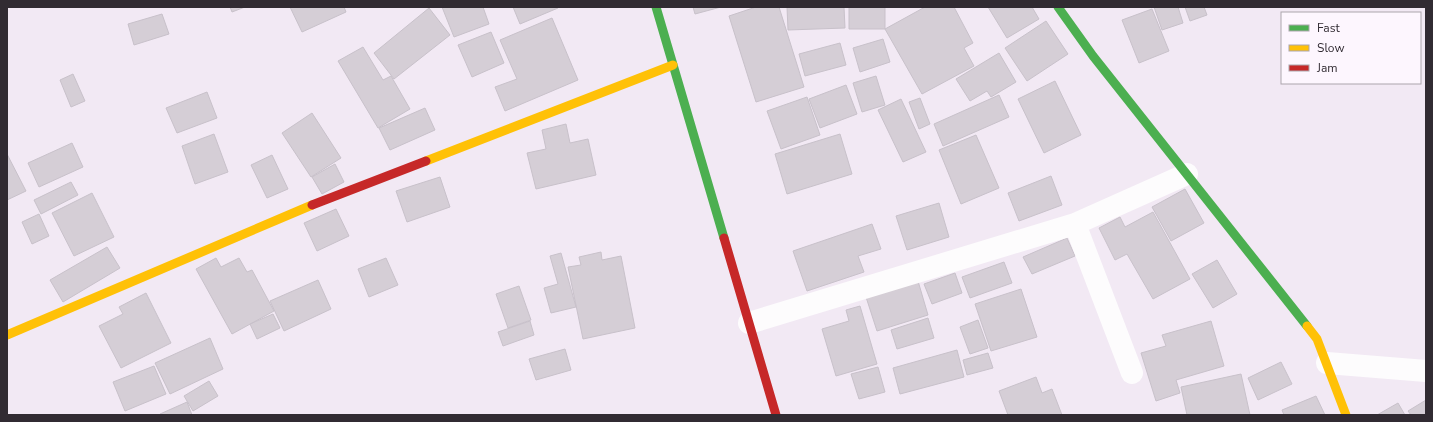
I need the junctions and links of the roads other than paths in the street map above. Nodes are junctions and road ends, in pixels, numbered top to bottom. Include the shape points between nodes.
1 (656, 7) edge
2 (1058, 7) edge
3 (673, 65) junction
4 (1187, 174) junction
5 (1075, 224) junction
6 (749, 323) junction
7 (7, 335) edge
8 (1327, 363) junction
9 (1426, 370) edge
10 (1132, 373) dead end
11 (776, 415) edge
12 (1346, 415) edge

1 - 3 main road
2 - 4 main road via 1093,56
3 - 6 main road
3 - 7 main road via 293,213
4 - 5 street
4 - 8 main road via 1317,339
5 - 6 street
5 - 10 street
6 - 11 main road
8 - 9 street
8 - 12 main road

